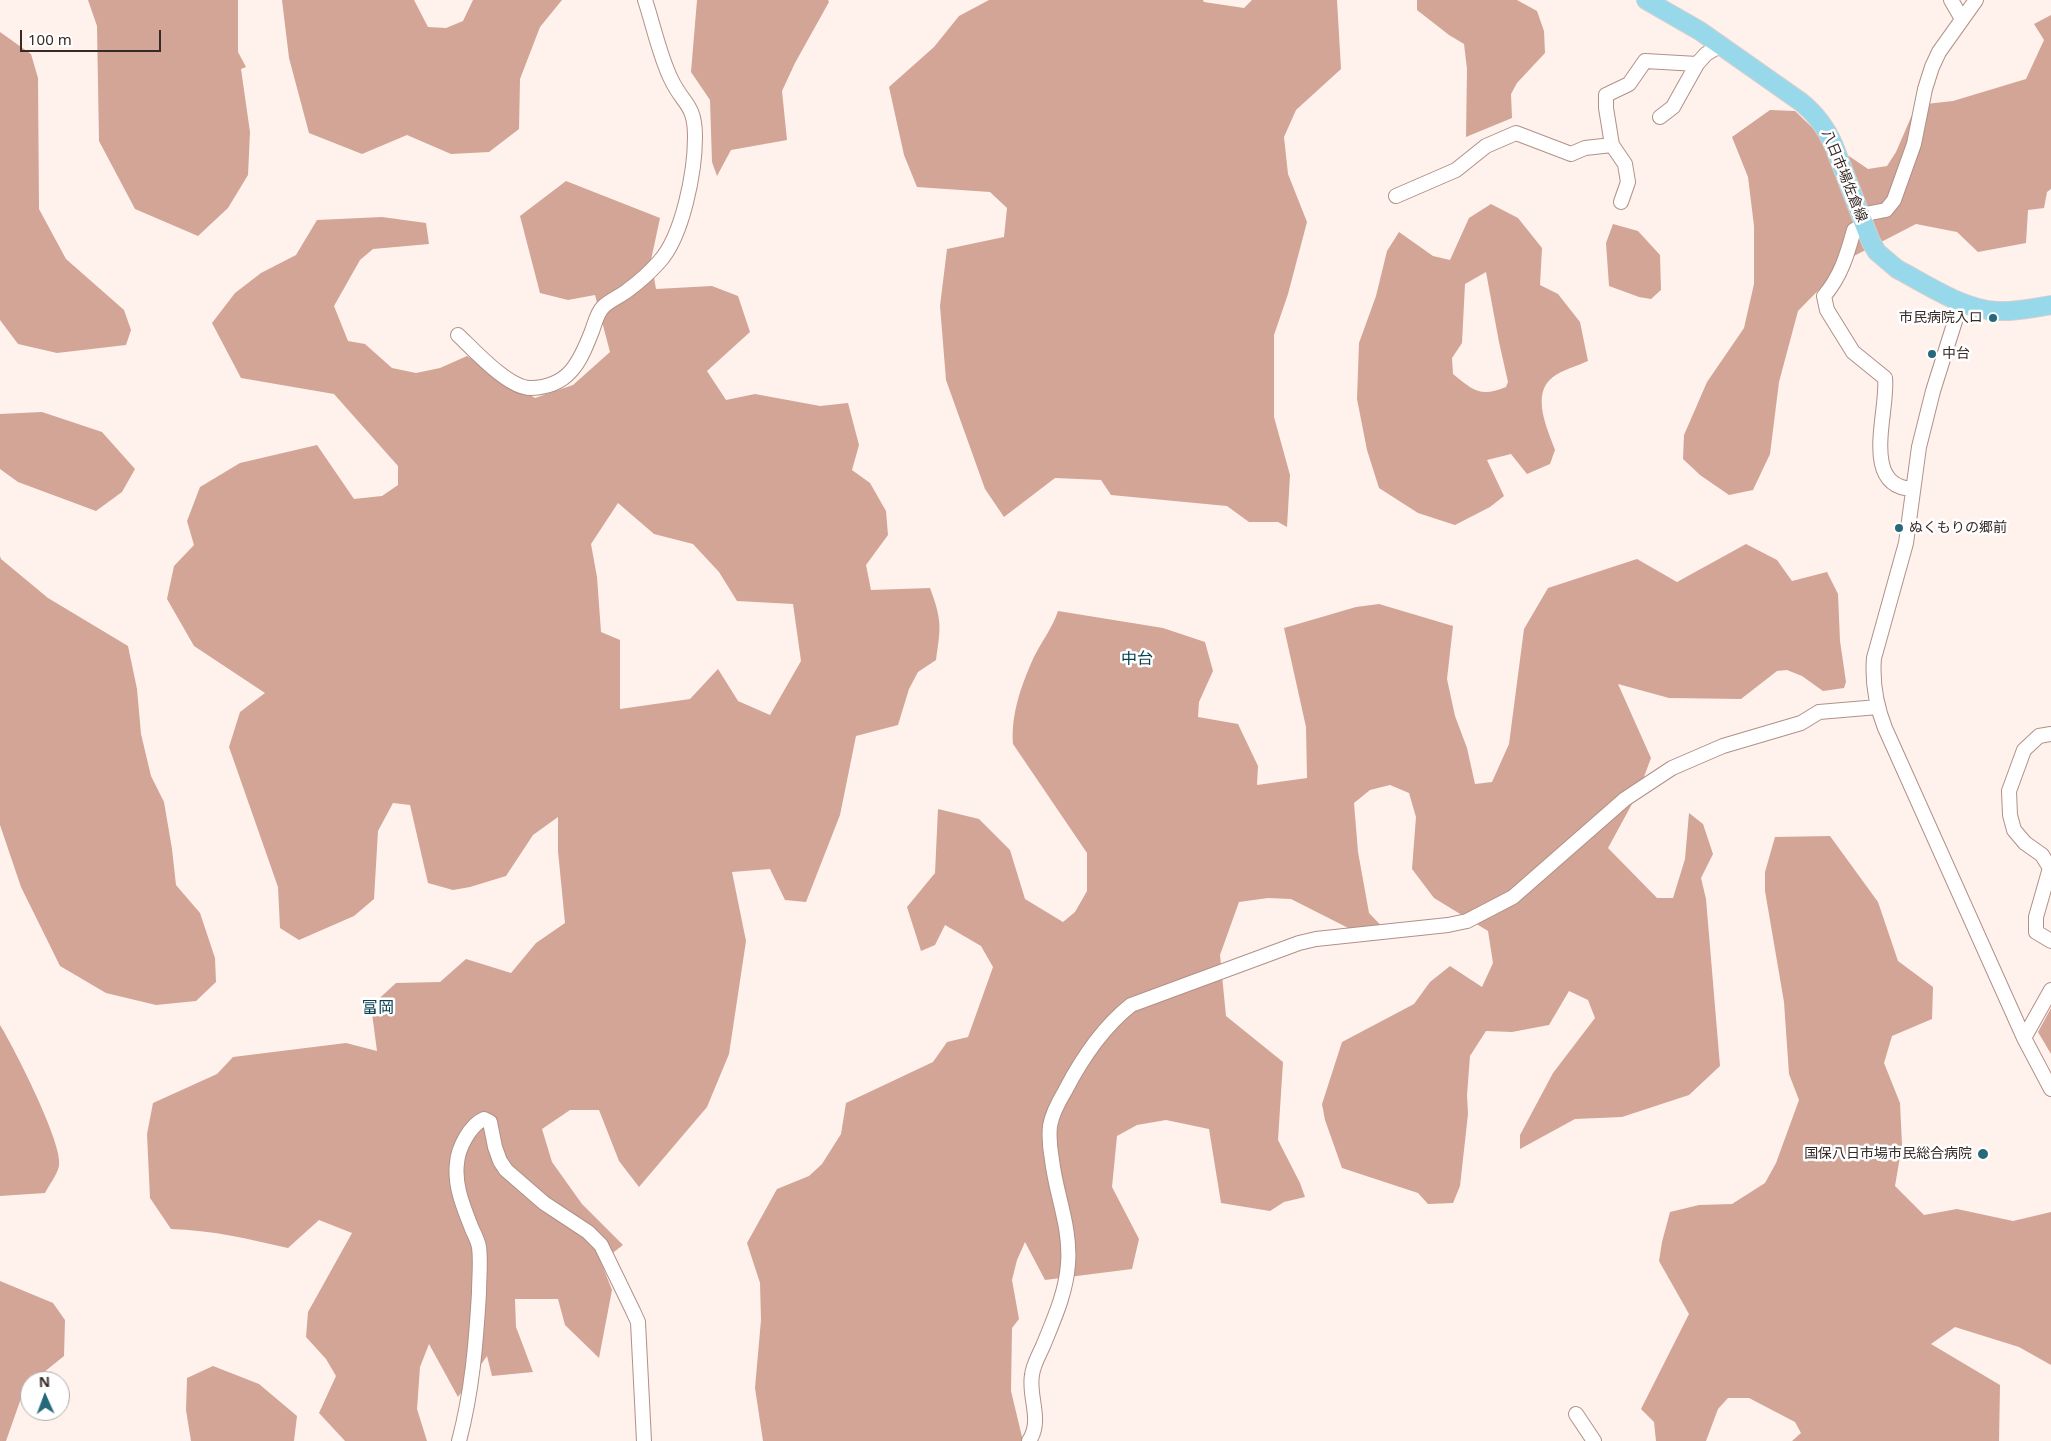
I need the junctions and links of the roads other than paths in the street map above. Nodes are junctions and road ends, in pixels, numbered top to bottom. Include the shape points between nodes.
1 (645, 0) edge
2 (1646, 0) edge
3 (1951, 0) edge
4 (1976, 0) edge
5 (1962, 19) junction
6 (1722, 45) junction
7 (1697, 64) junction
8 (1660, 117) dead end
9 (1612, 145) junction
10 (1396, 196) dead end
11 (1620, 202) dead end
12 (1862, 220) junction
13 (1961, 302) junction
14 (2051, 305) edge
15 (458, 335) dead end
16 (1913, 489) junction
17 (1878, 707) junction
18 (2051, 734) edge
19 (2051, 941) edge
20 (2051, 990) edge
21 (2024, 1038) junction
22 (2051, 1089) edge
23 (1576, 1414) dead end
24 (460, 1441) edge
25 (644, 1441) edge
26 (1029, 1441) edge
27 (1594, 1441) edge

1 - 15 street via 670,78 691,108 694,121 690,177 679,226 671,244 660,261 603,307 582,357 568,376 547,385 529,388 515,383
2 - 6 main road, 八日市場佐倉線
3 - 5 street
4 - 5 street
5 - 12 street via 1932,68 1914,144 1894,200 1886,210
6 - 7 street via 1706,54
6 - 12 main road, 八日市場佐倉線 via 1801,102 1819,119 1834,146
7 - 8 street via 1673,107
7 - 9 street via 1645,61 1630,84 1606,95
9 - 10 street via 1585,148 1571,154 1516,133 1486,146 1456,170
9 - 11 street via 1625,164 1628,182
12 - 13 main road, 八日市場佐倉線 via 1871,242 1886,260
12 - 16 street via 1854,230 1836,282 1824,296 1826,310 1853,352 1884,378 1886,390 1881,422 1884,469 1887,477 1900,488
13 - 14 main road, 八日市場佐倉線 via 1997,312
13 - 16 street via 1933,391
16 - 17 street via 1906,543 1874,658
17 - 21 street
17 - 26 street via 1818,712 1800,723 1723,746 1672,768 1625,798 1513,897 1467,921 1299,943 1131,1005 1119,1014 1100,1034 1077,1068 1050,1125 1052,1160 1067,1226 1068,1262 1064,1292 1032,1374 1031,1391 1036,1413 1035,1430
18 - 19 street via 2039,736 2024,750 2009,791 2014,830 2042,855 2050,868 2036,918 2036,932
20 - 21 street
21 - 22 street
23 - 27 street
24 - 25 street via 472,1378 480,1281 479,1246 458,1192 457,1162 465,1140 484,1119 490,1122 495,1147 506,1170 601,1245 638,1322

